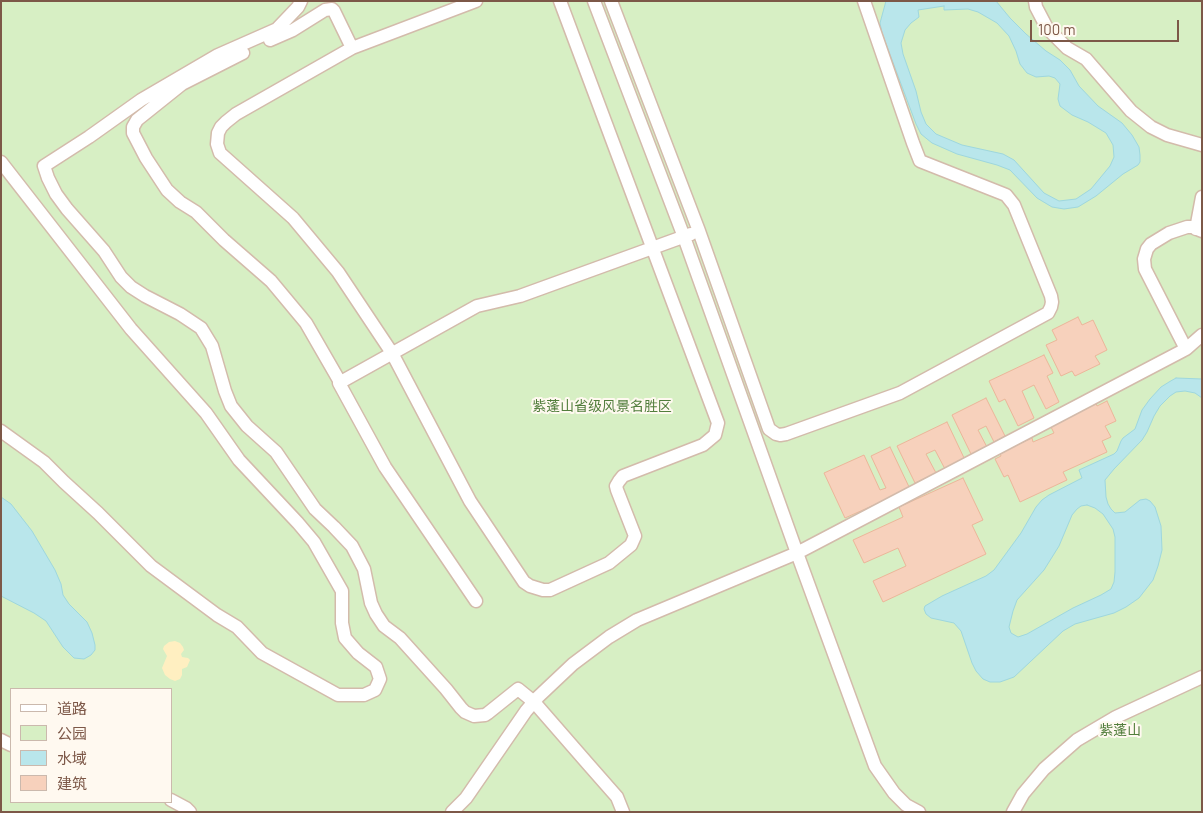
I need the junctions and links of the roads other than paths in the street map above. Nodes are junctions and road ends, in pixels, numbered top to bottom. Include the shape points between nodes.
1 (301, 1) edge
2 (476, 1) edge
3 (560, 1) edge
4 (594, 1) edge
5 (610, 1) edge
6 (864, 1) edge
7 (1035, 1) edge
8 (352, 48) junction
9 (1202, 145) edge
10 (1, 162) edge
11 (1202, 197) edge
12 (1199, 230) edge
13 (699, 231) junction
14 (684, 236) junction
15 (653, 248) junction
16 (1202, 336) edge
17 (1186, 349) junction
18 (392, 353) junction
19 (340, 382) junction
20 (1, 431) edge
21 (797, 553) junction
22 (476, 602) dead end
23 (1202, 677) edge
24 (534, 702) junction
25 (172, 801) edge
26 (190, 812) edge
27 (452, 812) edge
28 (623, 812) edge
29 (919, 812) edge
30 (1013, 812) edge

1 - 24 street via 277,29 218,55 141,100 44,166 67,210 104,251 121,277 145,296 201,328 212,346 232,406 247,426 276,452 315,509 352,546 364,569 371,603 384,626 400,638 465,712 474,716 485,715 518,690
2 - 8 street
3 - 15 street
4 - 14 street
5 - 13 street
6 - 13 street via 920,161 1006,195 1014,205 1051,296 1048,313 900,394 786,434 776,434 769,429
7 - 9 street via 1047,28 1067,48 1086,59 1131,111 1167,135
8 - 18 street via 236,114 221,127 216,144 225,158 293,218 338,272
8 - 19 street via 334,11 325,10 293,30 182,84 137,120 133,129 146,158 167,190 196,212 271,281 306,323
10 - 20 street via 131,329 206,413 239,460 314,542 342,591 344,638 376,667 380,679 375,690 364,695 338,695 262,653 237,627 151,566 44,462
11 - 12 street
12 - 17 street via 1187,227 1156,240 1147,249 1143,262
13 - 14 street
14 - 15 street
14 - 21 street
15 - 18 street via 520,296 477,306
15 - 18 street via 718,423 715,435 703,445 621,478 616,488 634,531 631,545 609,563 550,590 537,589 524,582 491,533 470,501
16 - 17 street
17 - 21 street
18 - 19 street
19 - 22 street via 385,467
21 - 24 street via 637,620 573,664
21 - 29 street via 875,766 894,793
23 - 30 street via 1116,717 1077,740 1044,768
24 - 27 street via 466,798
24 - 28 street via 617,797
25 - 26 street

